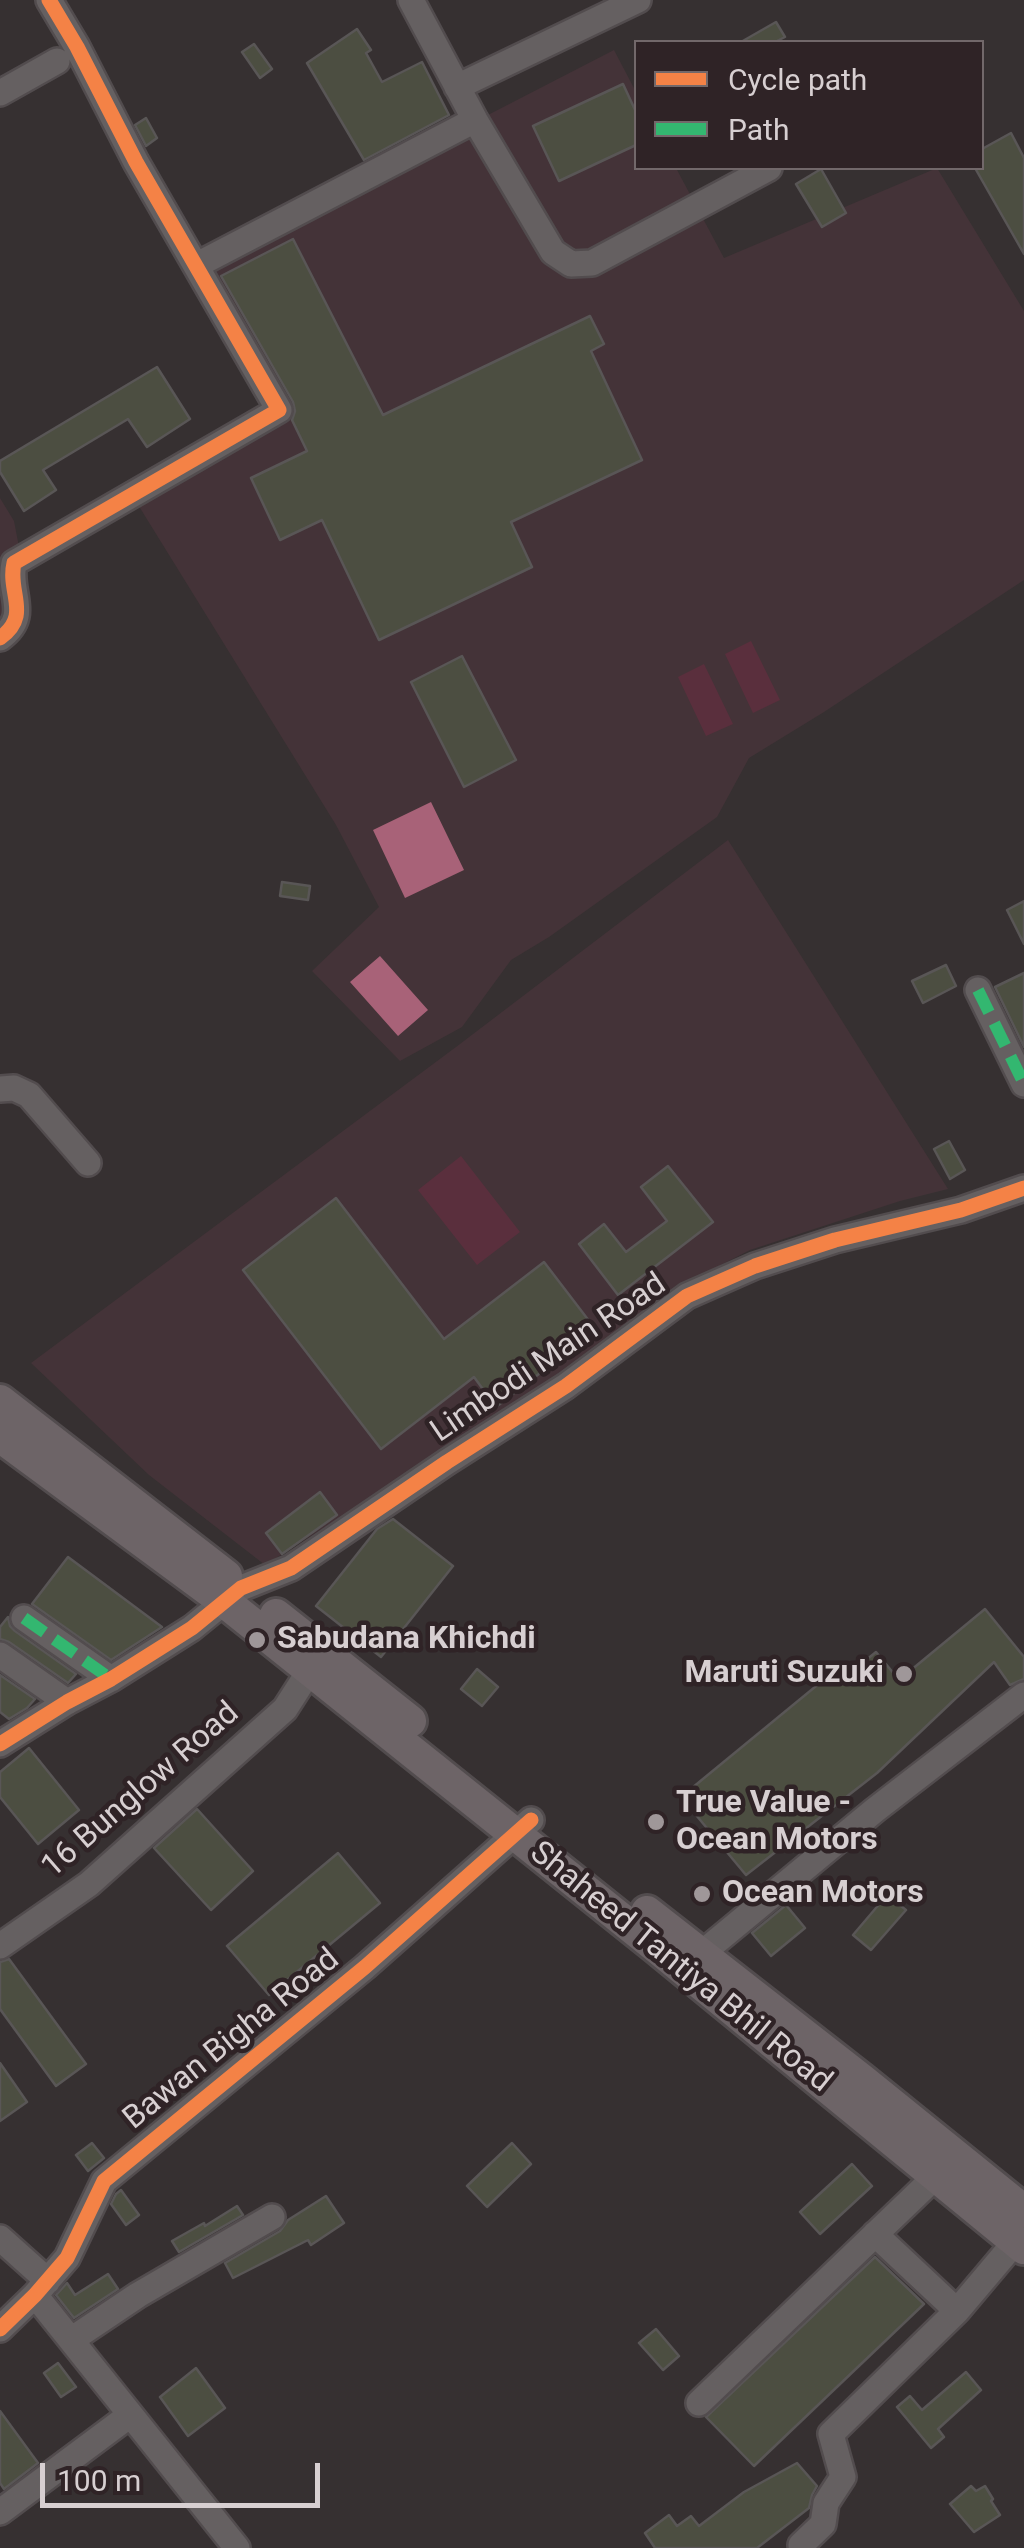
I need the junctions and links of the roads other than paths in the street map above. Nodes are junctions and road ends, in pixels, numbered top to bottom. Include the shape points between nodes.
1 (48, 0) edge
2 (410, 0) edge
3 (638, 0) edge
4 (57, 62) dead end
5 (457, 87) junction
6 (0, 93) edge
7 (475, 120) junction
8 (765, 170) edge
9 (197, 264) junction
10 (0, 638) edge
11 (978, 990) dead end
12 (1024, 1084) edge
13 (0, 1089) edge
14 (88, 1163) dead end
15 (1024, 1188) edge
16 (0, 1401) edge
17 (0, 1436) edge
18 (233, 1595) junction
19 (24, 1618) dead end
20 (0, 1655) edge
21 (310, 1670) junction
22 (111, 1679) junction
23 (1024, 1695) edge
24 (67, 1702) junction
25 (0, 1744) edge
26 (523, 1827) junction
27 (0, 1946) edge
28 (701, 1954) junction
29 (936, 2176) junction
30 (272, 2216) dead end
31 (1021, 2233) edge
32 (875, 2234) junction
33 (0, 2238) edge
34 (42, 2288) junction
35 (957, 2311) junction
36 (0, 2329) edge
37 (71, 2340) junction
38 (699, 2404) dead end
39 (130, 2414) junction
40 (0, 2512) edge
41 (802, 2545) dead end
42 (237, 2548) edge

1 - 9 street
2 - 5 street
3 - 5 street
4 - 6 street
5 - 7 street
7 - 8 street via 553,252 570,264 592,263
7 - 9 street
9 - 10 street via 279,410 14,563 17,620
11 - 12 street
13 - 14 street via 29,1095
15 - 18 street, Limbodi Main Road via 835,1240 687,1296 566,1386 291,1568
16 - 18 main road, Shaheed Tantiya Bhil Road
17 - 18 main road, Shaheed Tantiya Bhil Road
18 - 21 main road, Shaheed Tantiya Bhil Road
18 - 22 street, Limbodi Main Road
18 - 26 main road, Shaheed Tantiya Bhil Road via 323,1651
19 - 22 street
20 - 24 street
21 - 26 main road, Shaheed Tantiya Bhil Road
21 - 27 street, 16 Bunglow Road via 285,1709 89,1884
22 - 24 street, Limbodi Main Road
23 - 28 street
24 - 25 street, Limbodi Main Road
26 - 28 main road, Shaheed Tantiya Bhil Road
26 - 29 main road, Shaheed Tantiya Bhil Road
26 - 34 street, Bawan Bigha Road via 104,2181 67,2258
28 - 31 main road, Shaheed Tantiya Bhil Road via 862,2080
29 - 31 main road, Shaheed Tantiya Bhil Road
29 - 32 street
30 - 37 street
31 - 35 street
32 - 35 street
32 - 38 street
33 - 34 street
34 - 36 street, Bawan Bigha Road
34 - 37 street
35 - 41 street via 831,2434 843,2476 823,2524
37 - 39 street
39 - 40 street
39 - 42 street

